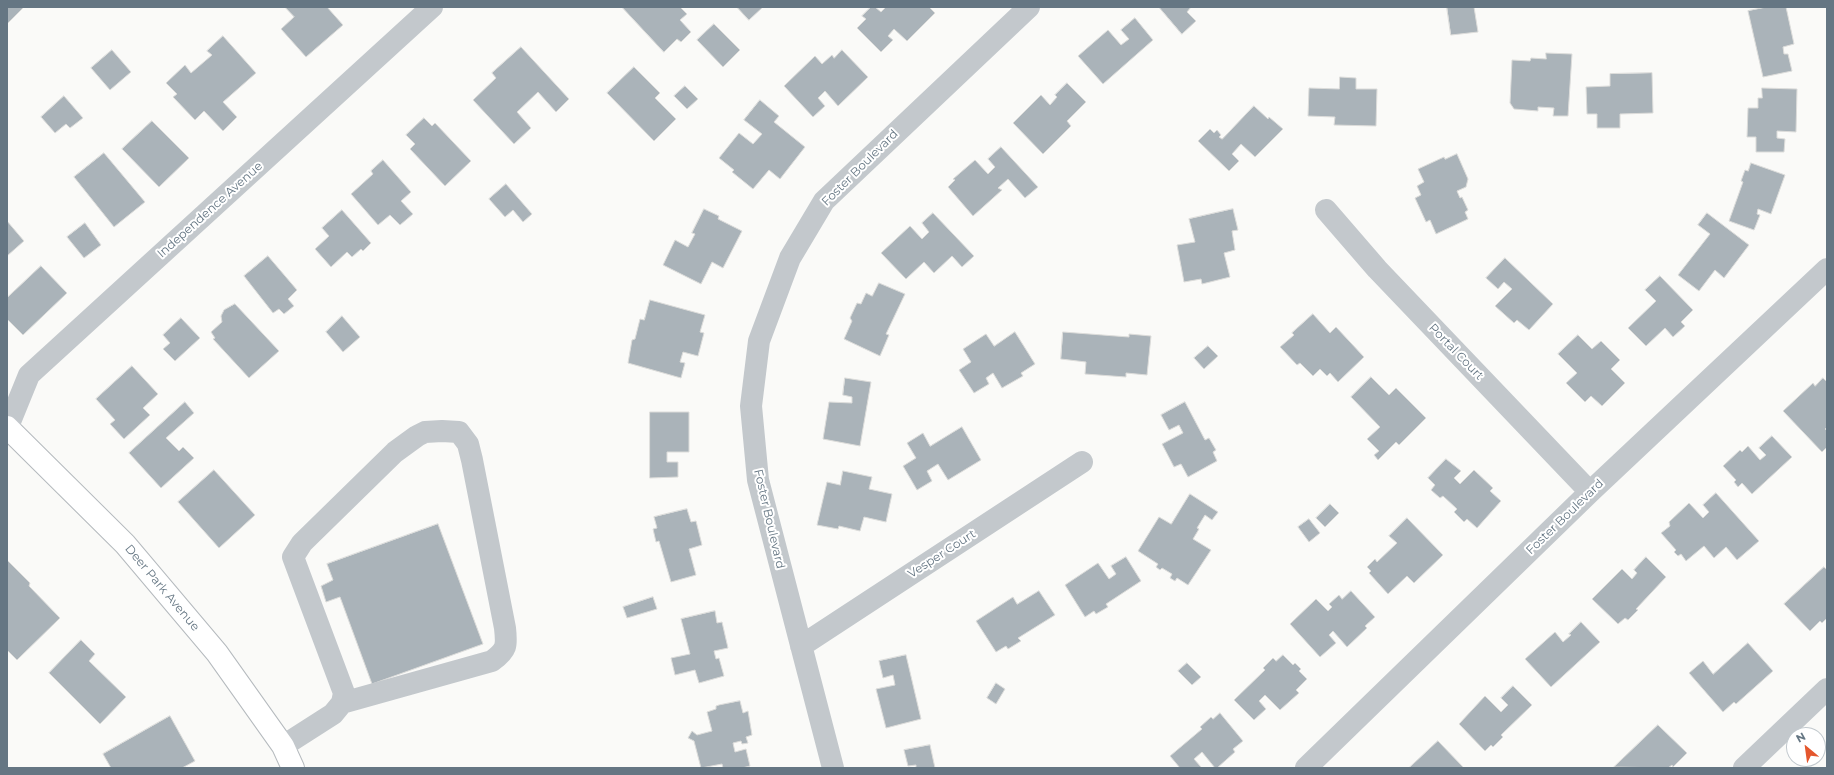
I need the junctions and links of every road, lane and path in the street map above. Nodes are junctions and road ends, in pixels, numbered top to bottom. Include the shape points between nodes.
1 (432, 7) edge
2 (1028, 7) edge
3 (1326, 210) dead end
4 (1827, 269) edge
5 (7, 428) edge
6 (1082, 462) dead end
7 (1590, 492) junction
8 (801, 646) junction
9 (1827, 689) edge
10 (342, 704) junction
11 (283, 746) junction
12 (293, 768) edge
13 (834, 768) edge
14 (1306, 768) edge
15 (1744, 768) edge

1 - 5 street, Independence Avenue via 29,375
2 - 8 street, Foster Boulevard via 824,202 790,258 759,341 751,406 758,480
3 - 7 street, Portal Court via 1377,270
4 - 7 street, Foster Boulevard
5 - 11 main road, Deer Park Avenue via 126,544 217,652
6 - 8 street, Vesper Court
7 - 14 street, Foster Boulevard
8 - 13 street, Foster Boulevard
9 - 15 street
10 - 10 street via 344,693 293,557 302,543 395,452 426,432 459,432 468,444 472,460 507,645 492,661
10 - 11 street via 333,714
11 - 12 main road, Deer Park Avenue

